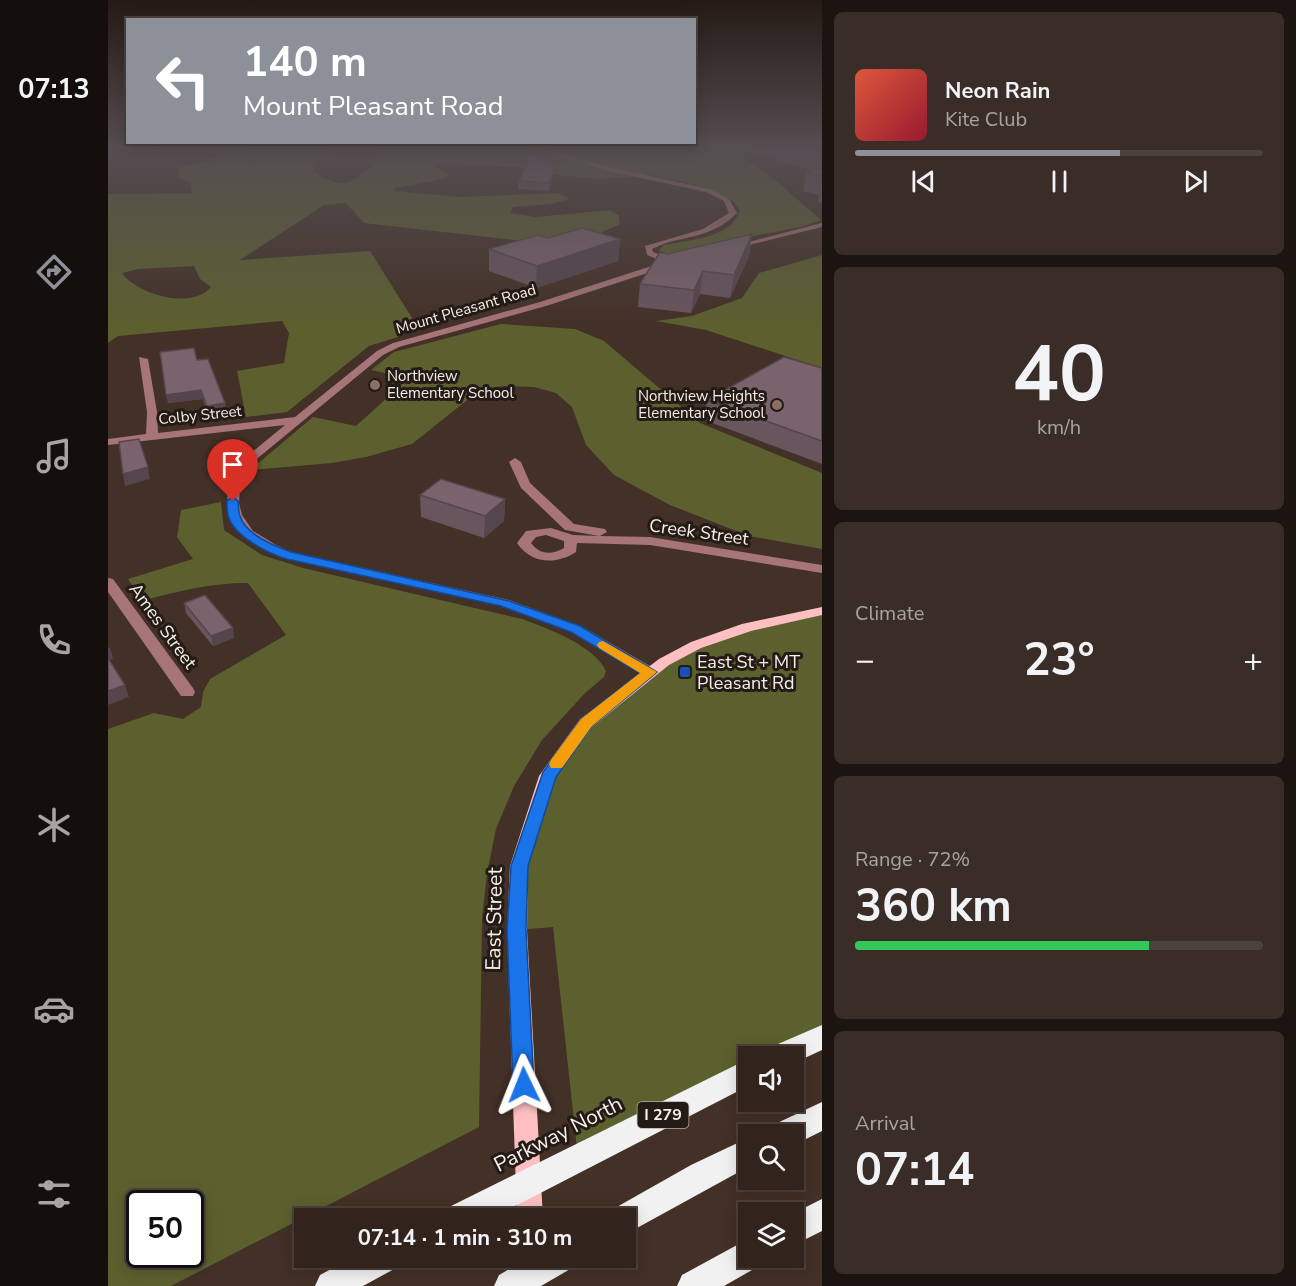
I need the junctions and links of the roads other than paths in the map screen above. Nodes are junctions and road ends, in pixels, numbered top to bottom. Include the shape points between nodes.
1 (731, 209) edge
2 (822, 225) edge
3 (721, 247) edge
4 (143, 359) dead end
5 (296, 420) junction
6 (152, 436) junction
7 (108, 442) edge
8 (515, 462) dead end
9 (570, 539) dead end
10 (650, 542) junction
11 (822, 569) edge
12 (108, 582) edge
13 (822, 611) edge
14 (650, 672) junction
15 (187, 692) dead end
16 (822, 1037) edge
17 (803, 1046) edge
18 (738, 1077) edge
19 (822, 1116) edge
20 (804, 1125) edge
21 (738, 1157) edge
22 (480, 1208) edge
23 (530, 1208) edge
24 (636, 1214) edge
25 (822, 1214) edge
26 (804, 1224) edge
27 (738, 1261) edge
28 (365, 1268) edge
29 (532, 1268) edge
30 (542, 1268) edge
31 (702, 1283) edge
32 (331, 1286) edge
33 (510, 1286) edge
34 (533, 1286) edge

1 - 5 street, Mount Pleasant Road via 733,213 709,231 648,248 650,253 675,261 543,304 396,345 380,353
2 - 3 street
4 - 6 street
5 - 6 street, Colby Street
5 - 14 street, Mount Pleasant Road via 235,471 234,517 265,546 287,555 504,603 576,629
6 - 7 street, Colby Street
8 - 10 street via 525,485 570,527
9 - 10 street, Creek Street
10 - 11 street, Creek Street
12 - 15 street, Ames Street
13 - 14 main road, East Street via 747,627 696,645
14 - 23 main road, East Street via 586,723 548,776 519,866 517,930
16 - 17 highway
18 - 22 highway, Parkway North / I 279
19 - 20 highway
21 - 24 highway
25 - 26 highway
27 - 31 highway
28 - 32 highway
29 - 34 main road
30 - 33 highway

